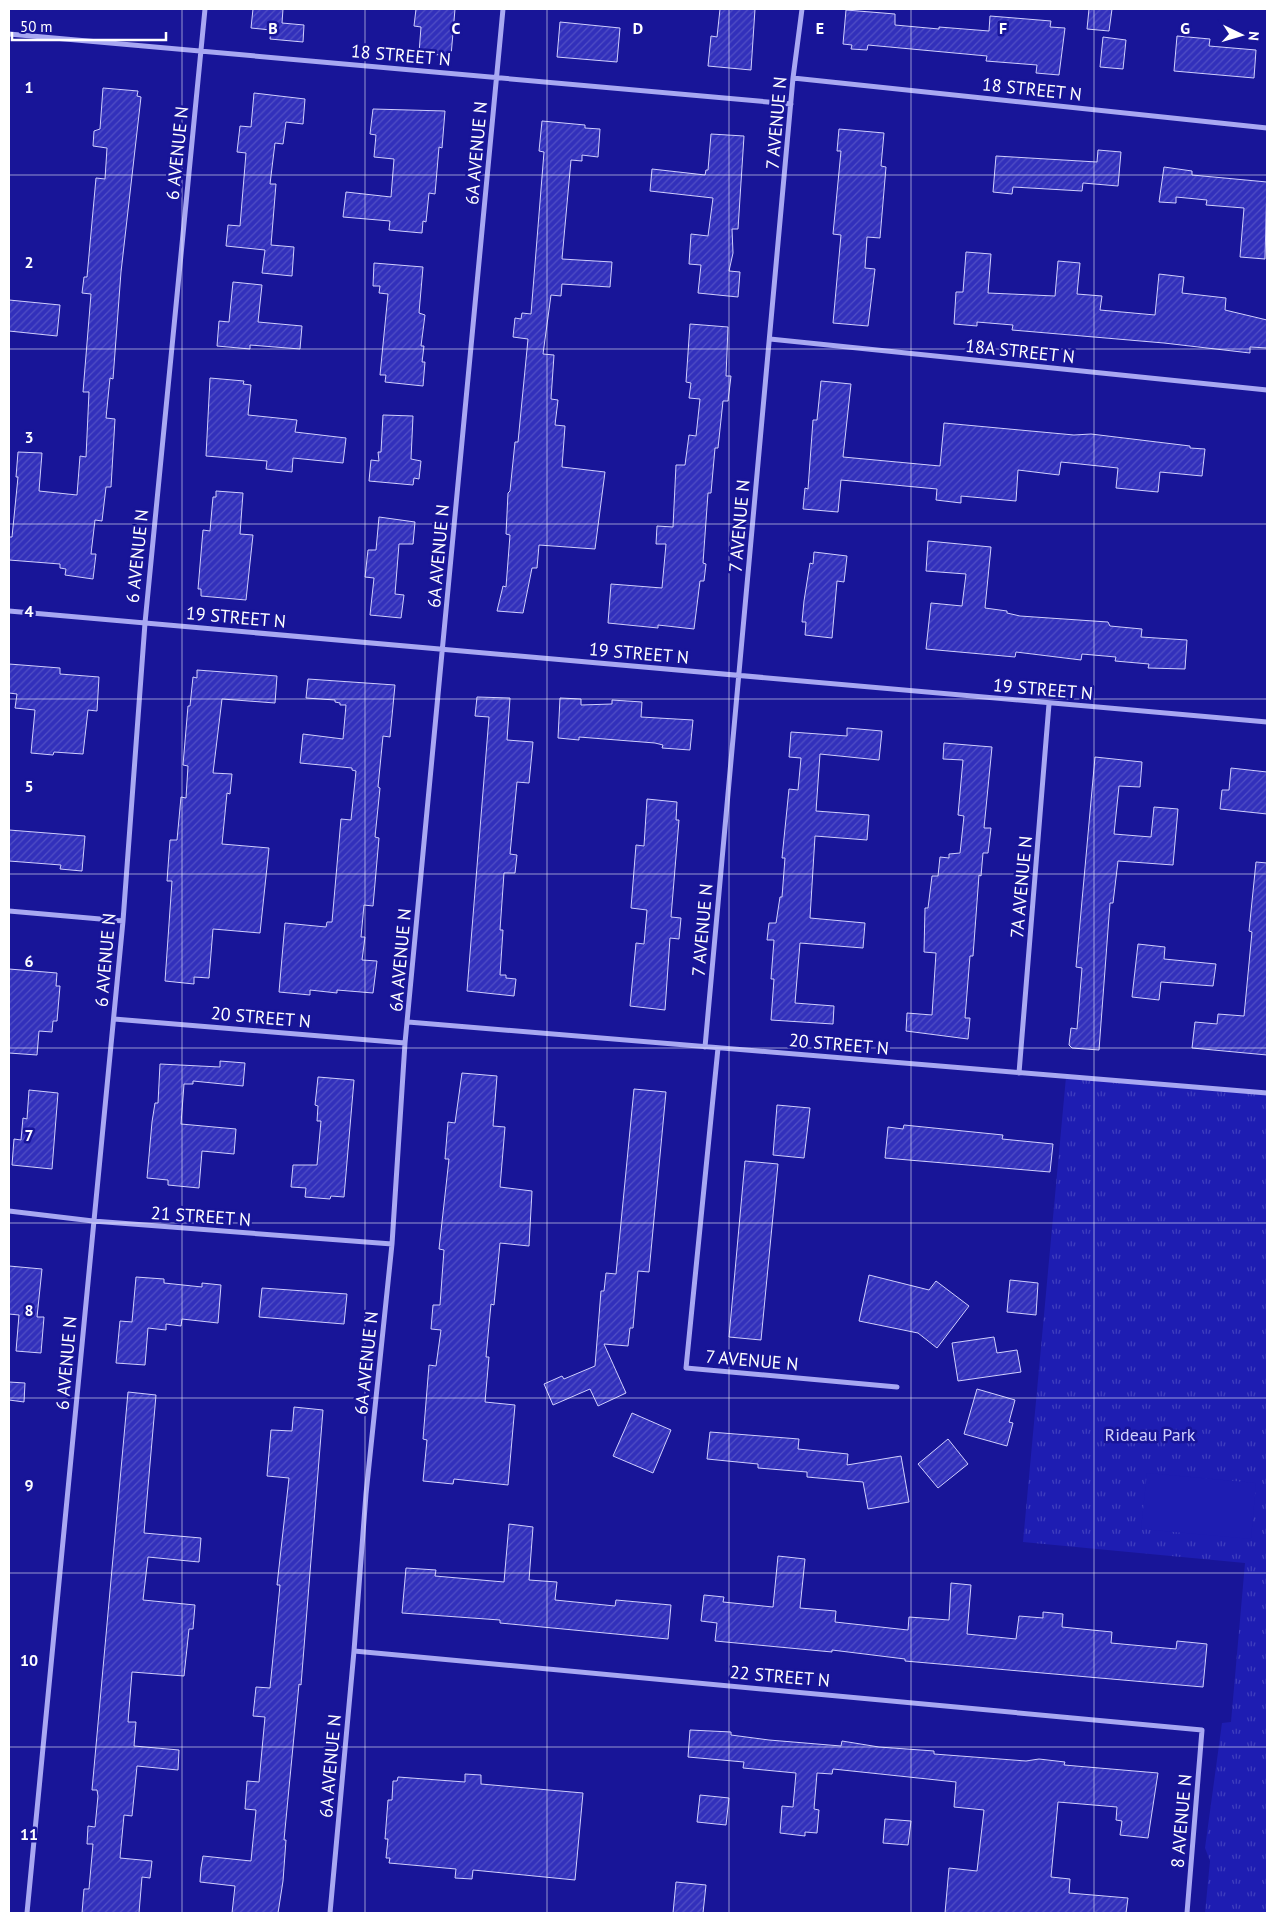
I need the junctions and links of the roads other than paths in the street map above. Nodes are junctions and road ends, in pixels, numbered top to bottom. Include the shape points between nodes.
1 (204, 9) edge
2 (503, 9) edge
3 (802, 9) edge
4 (9, 34) edge
5 (200, 51) junction
6 (497, 78) junction
7 (793, 78) junction
8 (791, 104) junction
9 (1267, 128) edge
10 (770, 339) junction
11 (1267, 390) edge
12 (9, 611) edge
13 (144, 623) junction
14 (443, 649) junction
15 (739, 675) junction
16 (1049, 704) junction
17 (1267, 722) edge
18 (9, 911) edge
19 (123, 921) junction
20 (114, 1019) junction
21 (408, 1022) junction
22 (406, 1043) junction
23 (705, 1047) junction
24 (718, 1048) junction
25 (1019, 1073) junction
26 (1267, 1093) edge
27 (9, 1211) edge
28 (92, 1221) junction
29 (392, 1244) junction
30 (897, 1387) dead end
31 (354, 1651) junction
32 (1202, 1730) joint
33 (27, 1913) edge
34 (330, 1913) edge
35 (1187, 1913) edge

1 - 5 street, 6 AVENUE N
2 - 6 street, 6A AVENUE N
3 - 7 street, 7 AVENUE N
4 - 5 street, 18 STREET N
5 - 6 street, 18 STREET N
5 - 13 street, 6 AVENUE N
6 - 8 street, 18 STREET N
6 - 14 street, 6A AVENUE N
7 - 8 street, 7 AVENUE N
7 - 9 street, 18 STREET N
8 - 10 street, 7 AVENUE N
10 - 11 street, 18A STREET N
10 - 15 street, 7 AVENUE N
12 - 13 street, 19 STREET N
13 - 14 street, 19 STREET N
13 - 19 street, 6 AVENUE N
14 - 15 street, 19 STREET N
14 - 21 street, 6A AVENUE N
15 - 16 street, 19 STREET N
15 - 23 street, 7 AVENUE N
16 - 17 street, 19 STREET N
16 - 25 street, 7A AVENUE N
18 - 19 street
19 - 20 street, 6 AVENUE N
20 - 22 street, 20 STREET N
20 - 28 street, 6 AVENUE N
21 - 22 street, 6A AVENUE N
21 - 23 street, 20 STREET N
22 - 29 street, 6A AVENUE N
23 - 24 street, 20 STREET N
24 - 25 street, 20 STREET N
24 - 30 street, 7 AVENUE N via 686,1368
25 - 26 street, 20 STREET N
27 - 28 street, 21 STREET N
28 - 29 street, 21 STREET N
28 - 33 street, 6 AVENUE N
29 - 31 street, 6A AVENUE N via 366,1494
31 - 32 street, 22 STREET N
31 - 34 street, 6A AVENUE N
32 - 35 street, 8 AVENUE N

